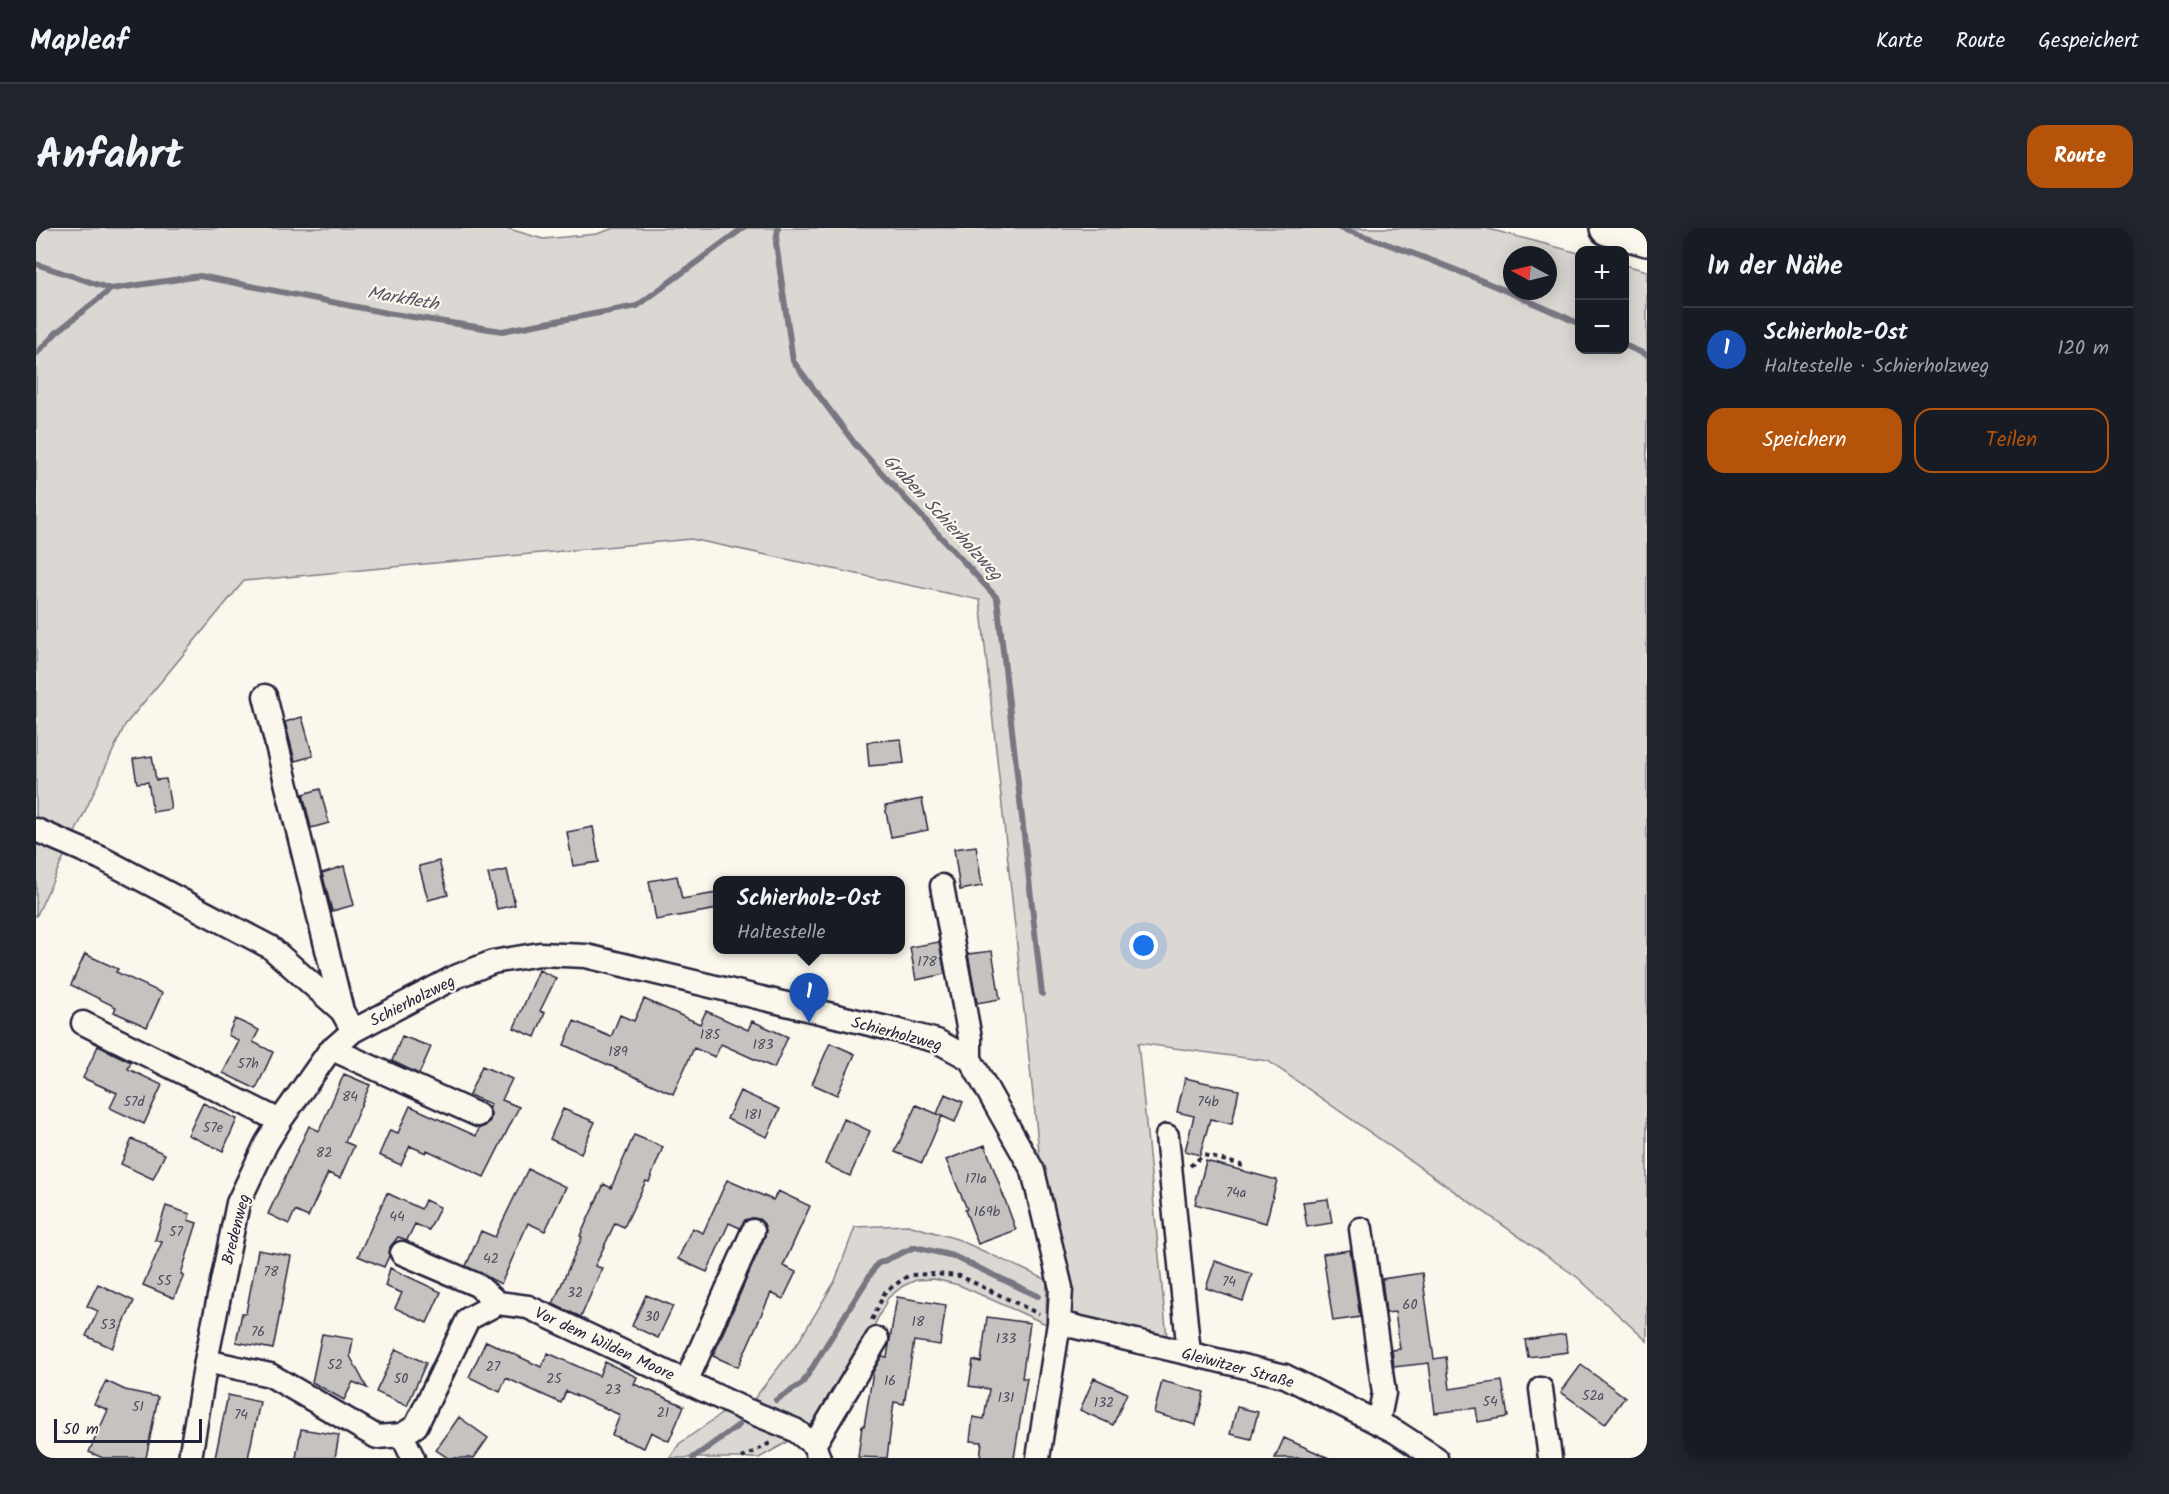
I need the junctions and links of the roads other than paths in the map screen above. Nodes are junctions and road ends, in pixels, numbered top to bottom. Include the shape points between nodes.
1 (1607, 228) edge
2 (1647, 239) edge
3 (265, 696) dead end
4 (36, 830) edge
5 (942, 886) dead end
6 (347, 1021) junction
7 (83, 1023) dead end
8 (332, 1049) junction
9 (970, 1059) junction
10 (478, 1115) dead end
11 (280, 1120) junction
12 (1167, 1136) dead end
13 (1361, 1229) dead end
14 (753, 1230) dead end
15 (402, 1253) dead end
16 (498, 1303) junction
17 (1059, 1323) junction
18 (877, 1339) dead end
19 (1189, 1353) junction
20 (206, 1361) junction
21 (686, 1382) junction
22 (1541, 1389) dead end
23 (1378, 1423) junction
24 (402, 1435) junction
25 (816, 1452) edge
26 (190, 1458) edge
27 (413, 1458) edge
28 (1038, 1458) edge
29 (1436, 1458) edge
30 (1550, 1458) edge

1 - 2 highway
3 - 6 street
4 - 6 street via 102,858 270,947
5 - 9 street via 970,1038
6 - 8 street, Bredenweg
6 - 9 street, Schierholzweg via 493,962 540,954 586,956 937,1041
7 - 11 street
8 - 10 street
8 - 11 street, Bredenweg
9 - 17 street via 1033,1171 1061,1288
11 - 20 street, Bredenweg via 238,1203
12 - 19 street
13 - 23 street via 1384,1393
14 - 21 street
15 - 16 street via 477,1285
16 - 21 street, Vor dem Wilden Moore via 528,1307
16 - 24 street via 468,1319 416,1426
17 - 19 street, Gleiwitzer Straße
17 - 28 street
18 - 25 street
19 - 23 street, Gleiwitzer Straße via 1285,1377
20 - 24 street via 270,1375 377,1437
20 - 26 street, Bredenweg
21 - 25 street, Vor dem Wilden Moore via 795,1430
22 - 30 street
23 - 29 street, Gleiwitzer Straße
24 - 27 street

